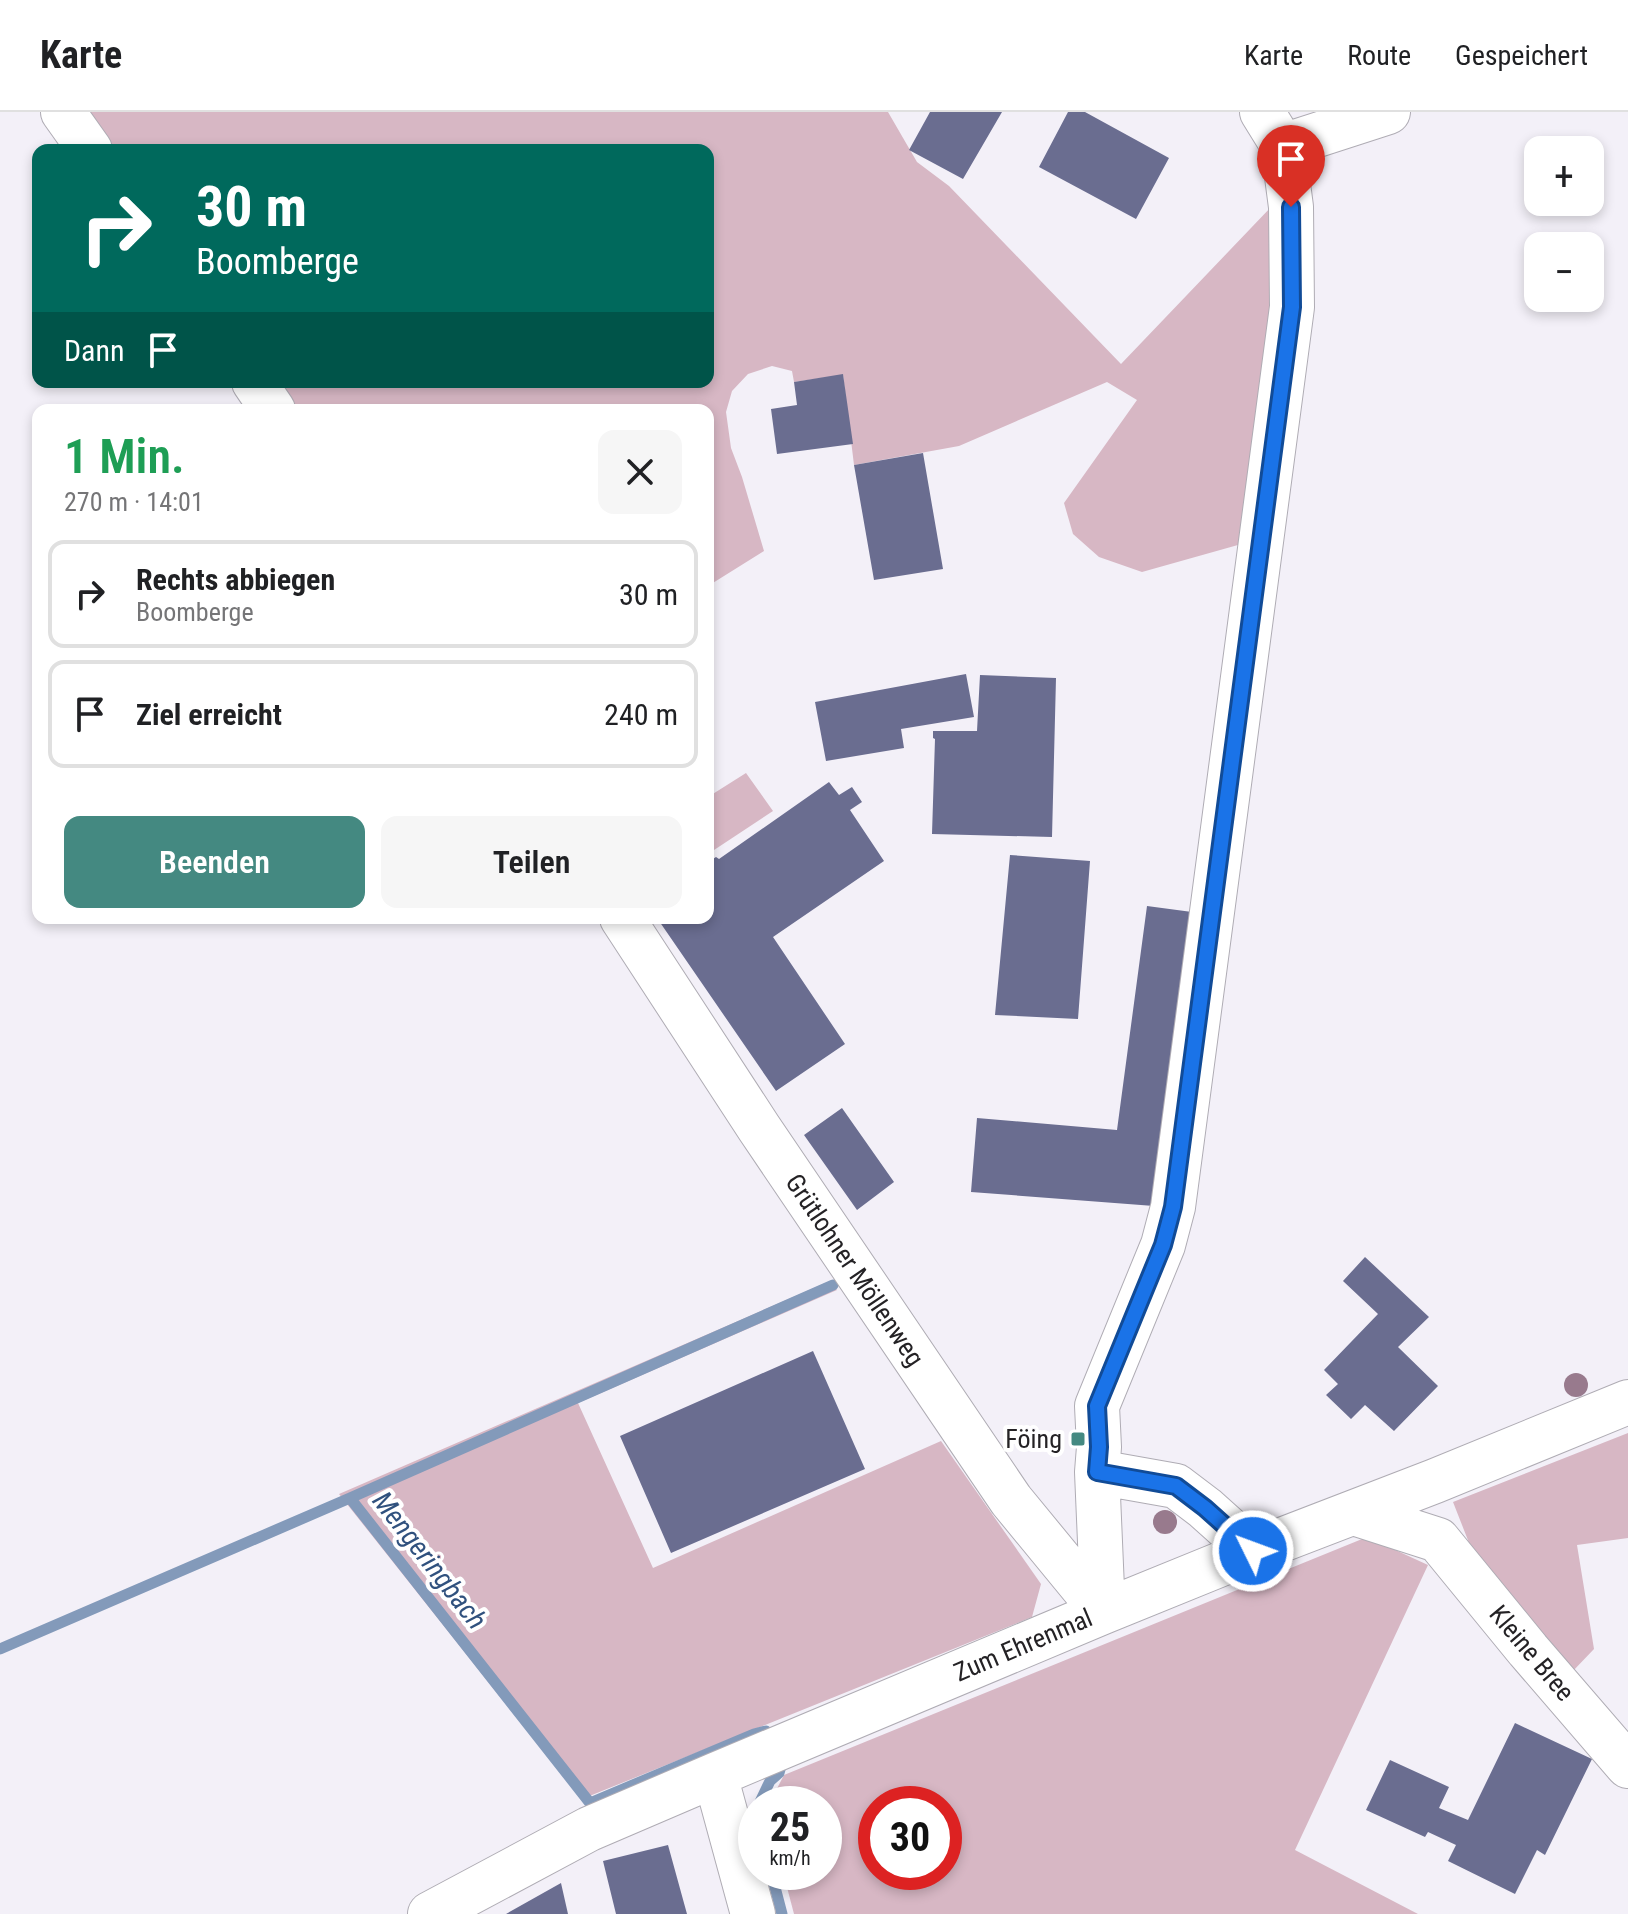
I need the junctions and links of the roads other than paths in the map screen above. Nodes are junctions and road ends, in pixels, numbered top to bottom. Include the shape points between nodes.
1 (63, 112) edge
2 (1388, 112) edge
3 (1273, 129) edge
4 (86, 144) edge
5 (626, 924) edge
6 (1628, 1402) edge
7 (1097, 1472) junction
8 (1435, 1481) junction
9 (1354, 1513) junction
10 (1438, 1540) junction
11 (1253, 1551) junction
12 (1103, 1612) junction
13 (1628, 1766) edge
14 (715, 1775) junction
15 (430, 1914) edge
16 (753, 1914) edge

1 - 4 street
2 - 3 street
3 - 7 street via 1291,207 1292,307 1173,1207 1163,1245 1097,1406
5 - 12 street, Grütlohner Möllenweg via 1011,1500
6 - 8 street, Zum Ehrenmal
7 - 11 street via 1176,1486
7 - 12 street
8 - 9 street, Zum Ehrenmal
8 - 10 street
9 - 10 street
9 - 11 street, Zum Ehrenmal
10 - 13 street, Kleine Bree
11 - 12 street, Zum Ehrenmal
12 - 14 street, Zum Ehrenmal
14 - 15 street, Zum Ehrenmal via 589,1829
14 - 16 street

